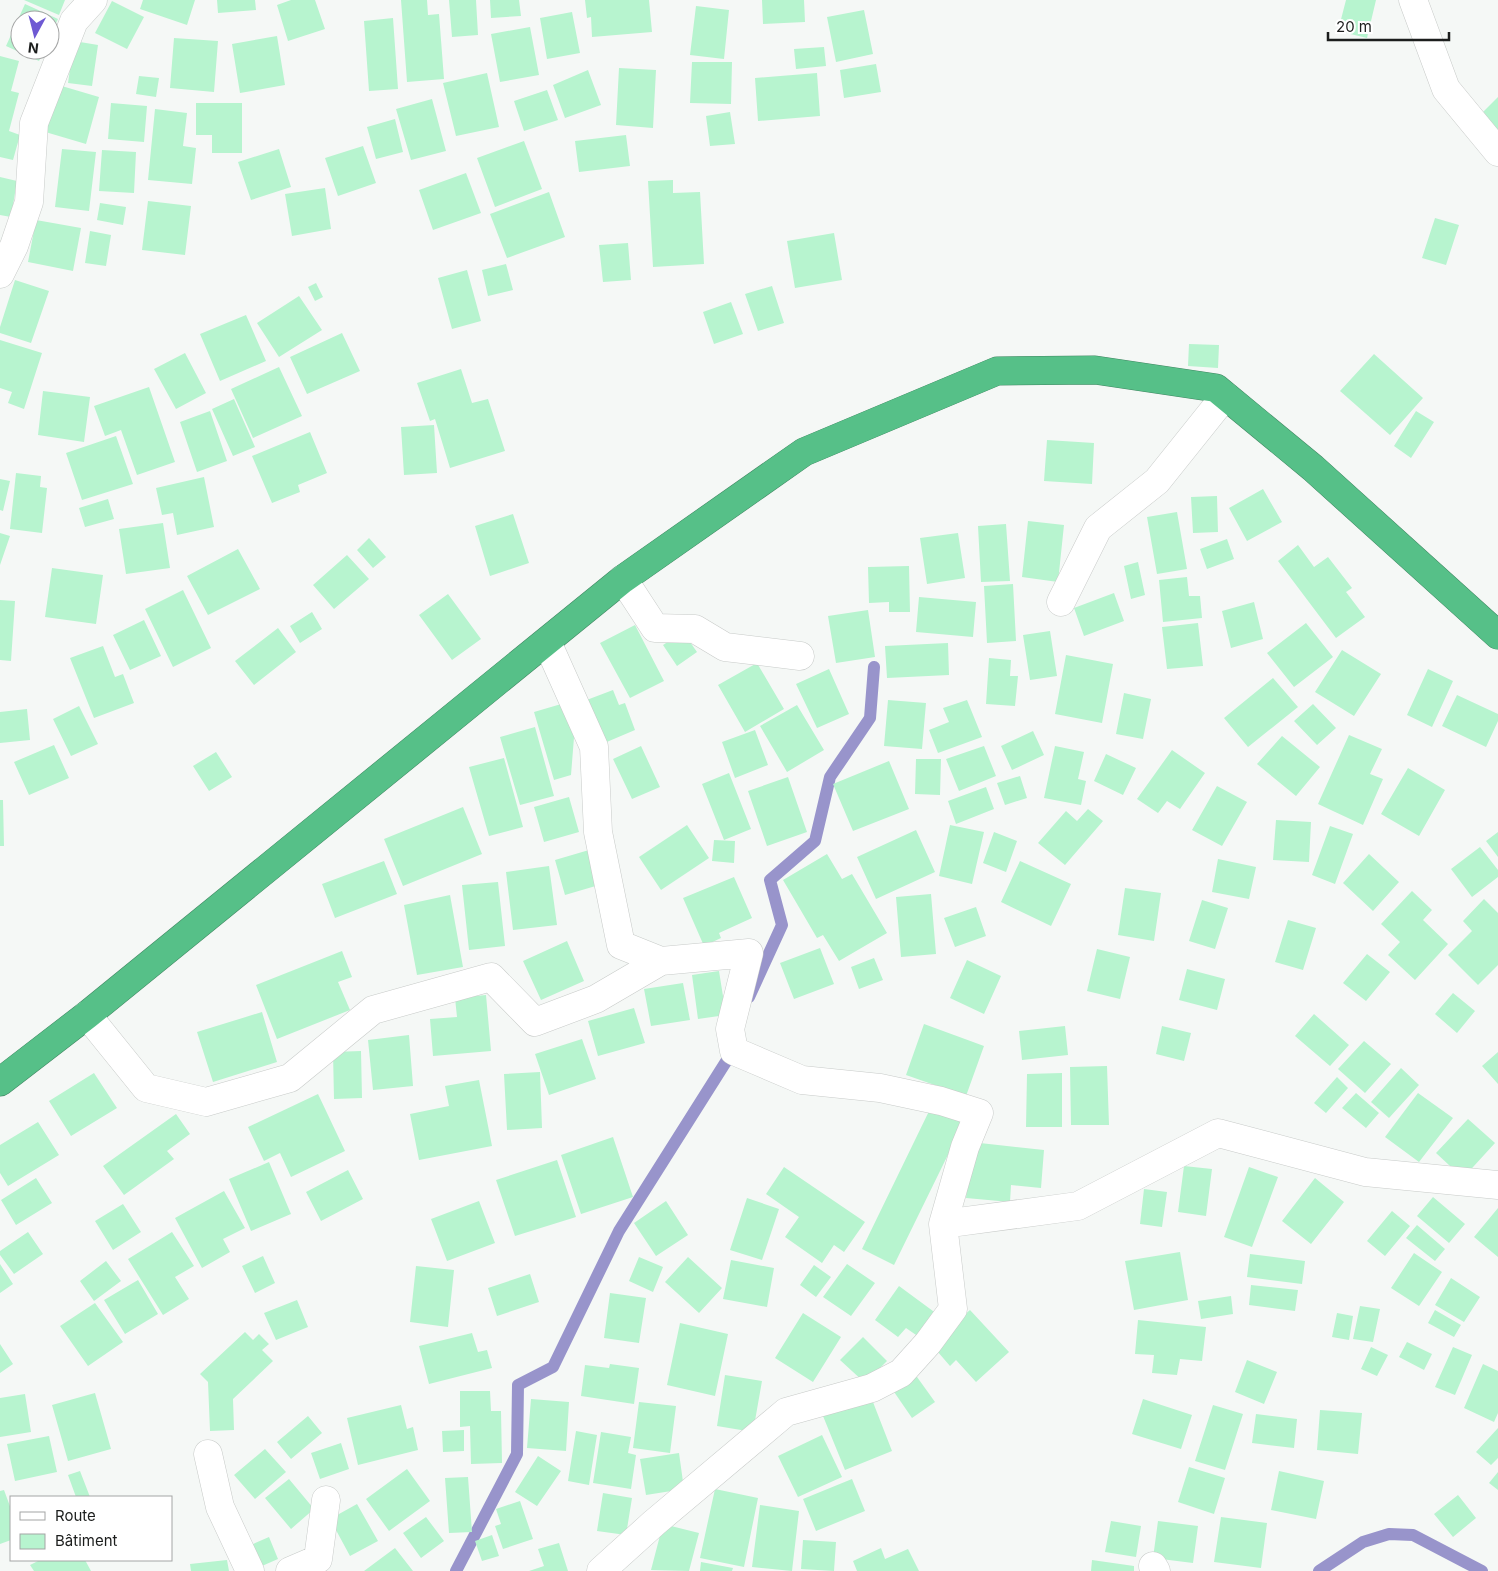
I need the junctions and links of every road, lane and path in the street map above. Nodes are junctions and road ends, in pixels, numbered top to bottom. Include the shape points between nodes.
1 (93, 0) edge
2 (1413, 0) edge
3 (1498, 152) edge
4 (0, 274) edge
5 (1225, 396) junction
6 (623, 579) junction
7 (1061, 602) dead end
8 (1498, 635) edge
9 (547, 642) junction
10 (800, 656) dead end
11 (661, 961) junction
12 (87, 1015) junction
13 (0, 1082) edge
14 (1498, 1185) edge
15 (943, 1224) junction
16 (208, 1454) dead end
17 (326, 1500) dead end
18 (250, 1571) edge
19 (290, 1571) edge
20 (601, 1571) edge

1 - 4 street via 74,21 34,123 29,202 14,246
2 - 3 street via 1446,89
5 - 6 highway via 1216,388 1095,370 996,371 804,452
5 - 7 street via 1157,481 1098,528
5 - 8 highway via 1313,468
6 - 9 highway
6 - 10 street via 655,628 695,629 725,647
9 - 11 street via 594,747 598,832 620,945
9 - 12 highway
11 - 12 street via 596,999 535,1022 491,977 373,1010 290,1078 206,1102 146,1088
11 - 15 street via 750,953 730,1029 734,1051 802,1080 880,1088 941,1100 979,1113 965,1147
12 - 13 highway
14 - 15 street via 1365,1172 1218,1133 1078,1206
15 - 20 street via 953,1309 901,1373 872,1388 786,1412
16 - 18 street via 220,1507
17 - 19 street via 318,1559

